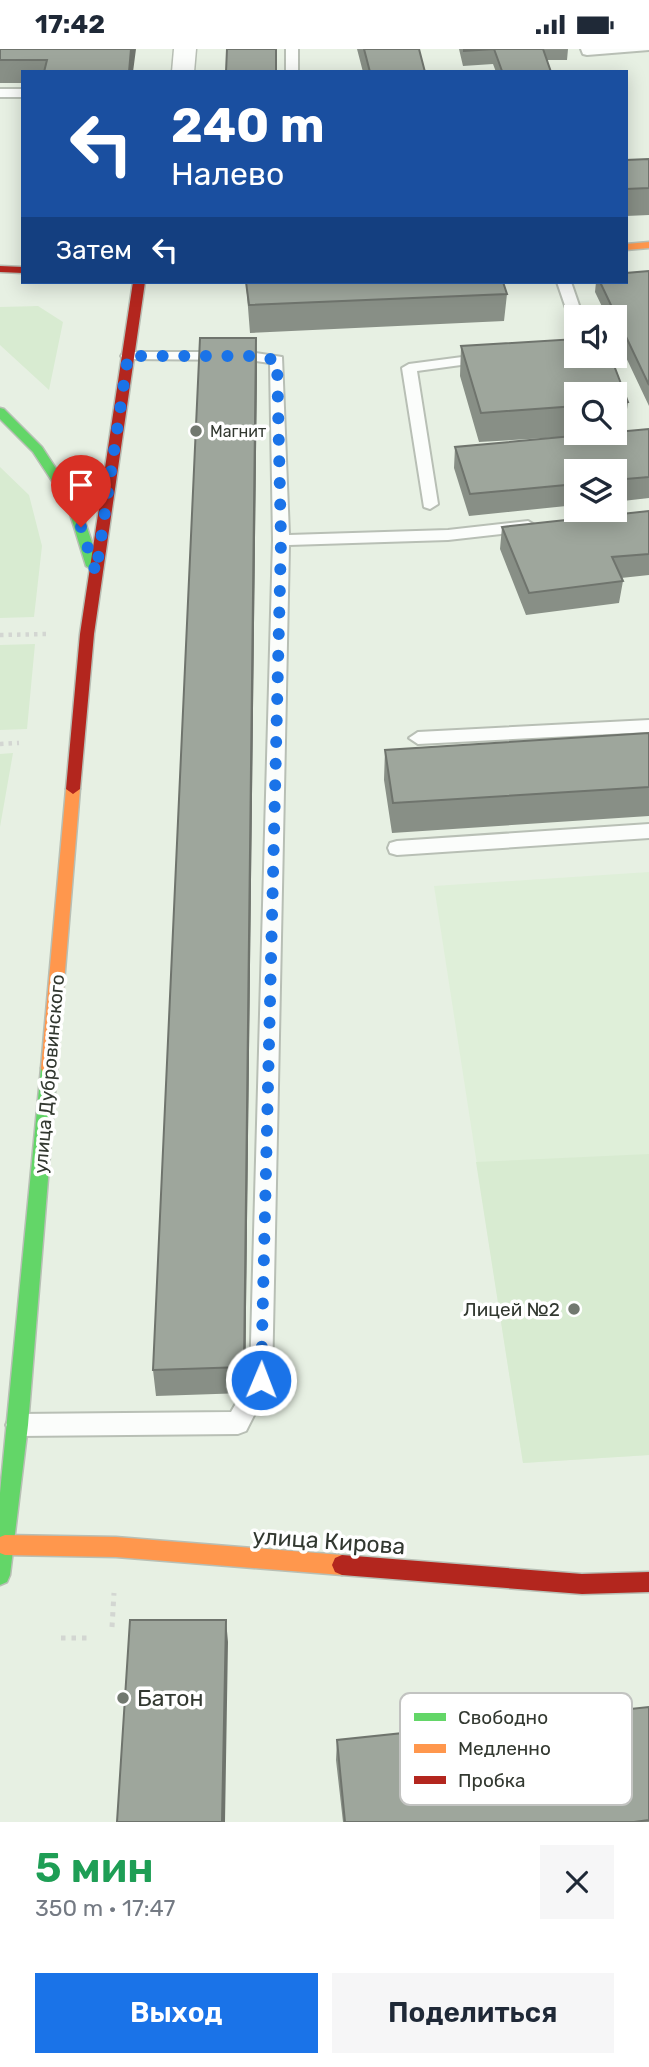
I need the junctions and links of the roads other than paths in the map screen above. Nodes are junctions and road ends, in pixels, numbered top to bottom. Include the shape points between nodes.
1 (185, 49) edge
2 (292, 49) edge
3 (587, 49) edge
4 (644, 49) edge
5 (183, 70) edge
6 (292, 70) edge
7 (0, 93) edge
8 (21, 93) edge
9 (649, 245) edge
10 (628, 247) edge
11 (0, 269) edge
12 (21, 270) edge
13 (139, 284) edge
14 (565, 284) edge
15 (572, 305) edge
16 (128, 356) junction
17 (499, 356) edge
18 (0, 412) edge
19 (430, 504) dead end
20 (538, 525) edge
21 (281, 540) junction
22 (96, 573) junction
23 (649, 726) edge
24 (418, 738) dead end
25 (649, 831) edge
26 (397, 848) dead end
27 (18, 1425) junction
28 (5, 1545) junction
29 (0, 1575) edge
30 (649, 1582) edge

1 - 5 street
2 - 6 lane
3 - 4 lane
7 - 8 lane
9 - 10 main road
11 - 12 main road
13 - 16 main road, улица Дубровинского
14 - 15 lane
16 - 21 lane via 277,360
16 - 22 main road, улица Дубровинского
17 - 19 lane via 409,368
18 - 22 main road, улица Дубровинского via 38,450 73,504
20 - 21 lane via 448,535
21 - 27 lane via 261,1380 237,1423
22 - 27 main road, улица Дубровинского
23 - 24 lane
25 - 26 lane
27 - 28 main road, улица Дубровинского
28 - 29 main road, улица Дубровинского
28 - 30 main road, улица Кирова via 116,1547 582,1584

